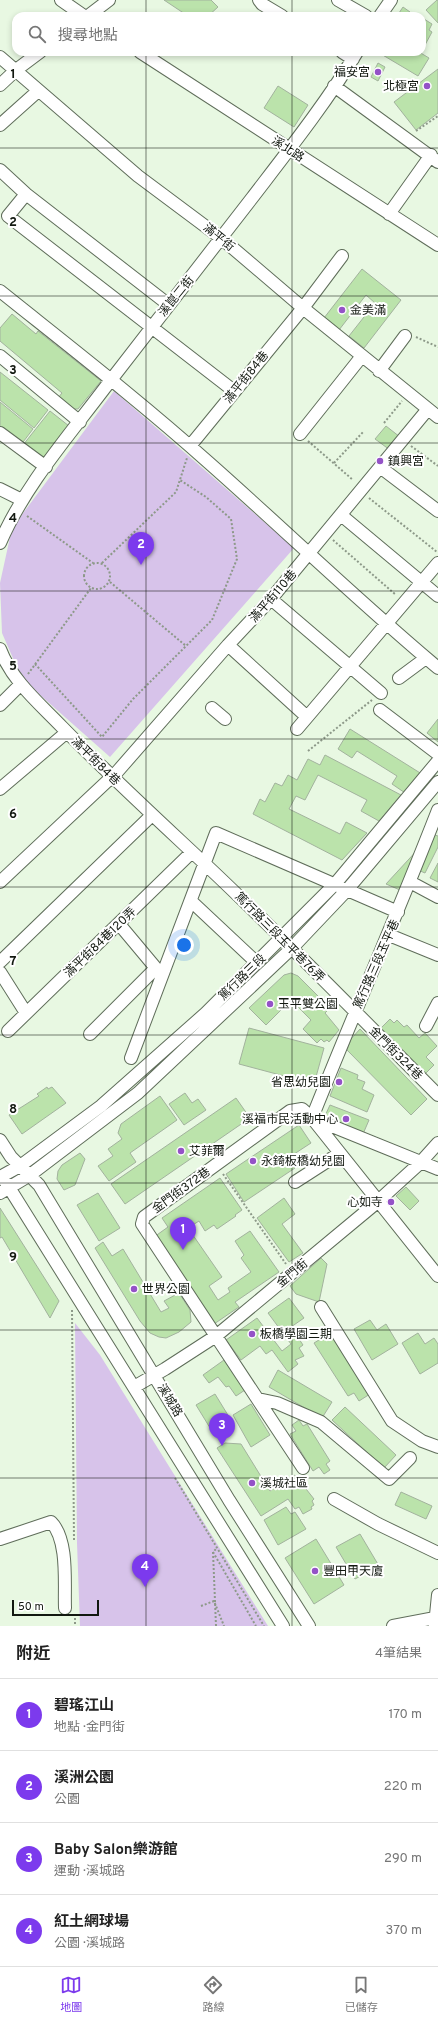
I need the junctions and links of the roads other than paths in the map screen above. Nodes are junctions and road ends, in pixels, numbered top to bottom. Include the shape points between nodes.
1 (61, 0) edge
2 (108, 0) edge
3 (259, 0) edge
4 (338, 0) edge
5 (391, 0) edge
6 (78, 12) edge
7 (93, 12) edge
8 (275, 12) edge
9 (359, 12) edge
10 (383, 12) edge
11 (35, 56) edge
12 (146, 56) edge
13 (354, 56) edge
14 (0, 57) edge
15 (16, 70) junction
16 (0, 86) edge
17 (334, 86) junction
18 (38, 91) junction
19 (0, 125) edge
20 (289, 150) junction
21 (434, 159) edge
22 (0, 170) edge
23 (26, 194) junction
24 (389, 214) junction
25 (221, 238) junction
26 (438, 245) edge
27 (342, 256) dead end
28 (0, 291) edge
29 (169, 305) junction
30 (302, 308) junction
31 (152, 326) junction
32 (405, 336) road end
33 (0, 356) edge
34 (362, 356) junction
35 (379, 370) junction
36 (111, 380) junction
37 (234, 391) junction
38 (428, 409) junction
39 (438, 417) edge
40 (80, 422) junction
41 (0, 433) edge
42 (300, 434) road end
43 (190, 446) junction
44 (46, 467) junction
45 (380, 467) junction
46 (0, 488) edge
47 (22, 500) junction
48 (438, 511) edge
49 (341, 515) junction
50 (0, 543) edge
51 (309, 554) junction
52 (438, 563) edge
53 (421, 582) junction
54 (438, 596) edge
55 (271, 599) junction
56 (386, 624) junction
57 (228, 645) junction
58 (0, 649) edge
59 (426, 658) junction
60 (350, 666) junction
61 (438, 668) edge
62 (399, 678) dead end
63 (23, 681) junction
64 (381, 693) road end
65 (0, 705) edge
66 (212, 708) dead end
67 (380, 710) dead end
68 (306, 716) junction
69 (225, 719) dead end
70 (297, 729) dead end
71 (67, 732) junction
72 (438, 754) edge
73 (438, 761) edge
74 (111, 776) junction
75 (438, 782) edge
76 (0, 789) edge
77 (438, 810) edge
78 (152, 815) junction
79 (192, 852) junction
80 (205, 864) junction
81 (0, 882) edge
82 (410, 882) junction
83 (334, 884) junction
84 (347, 890) junction
85 (438, 898) edge
86 (191, 901) junction
87 (398, 912) junction
88 (119, 924) junction
89 (389, 935) junction
90 (283, 938) junction
91 (292, 948) junction
92 (438, 955) edge
93 (0, 962) edge
94 (257, 962) junction
95 (0, 972) edge
96 (159, 972) junction
97 (438, 1003) edge
98 (354, 1012) junction
99 (26, 1013) junction
100 (426, 1026) dead end
101 (8, 1031) dead end
102 (90, 1034) dead end
103 (131, 1058) dead end
104 (438, 1095) edge
105 (312, 1118) junction
106 (0, 1140) edge
107 (438, 1143) edge
108 (340, 1152) junction
109 (420, 1163) junction
110 (20, 1166) junction
111 (438, 1169) edge
112 (30, 1175) junction
113 (1, 1176) edge
114 (296, 1182) dead end
115 (5, 1190) edge
116 (379, 1201) junction
117 (438, 1276) edge
118 (321, 1307) dead end
119 (216, 1336) junction
120 (155, 1375) junction
121 (134, 1387) junction
122 (258, 1399) junction
123 (438, 1447) edge
124 (410, 1458) dead end
125 (303, 1468) dead end
126 (334, 1500) dead end
127 (0, 1539) edge
128 (438, 1553) edge
129 (438, 1595) edge
130 (70, 1610) road end
131 (435, 1622) edge
132 (283, 1626) edge
133 (310, 1626) edge
134 (394, 1626) edge

1 - 6 street
2 - 7 street
3 - 8 street
4 - 9 street
5 - 10 street
11 - 15 street
12 - 20 street, 溪北路
13 - 17 street, 溪崑二街
14 - 15 street, 滿平街
15 - 16 street
15 - 18 street, 滿平街
17 - 20 street, 溪崑二街
17 - 21 street
18 - 19 street
18 - 25 street, 滿平街 via 138,176
20 - 24 street, 溪北路
20 - 25 street, 溪崑二街
21 - 24 street
22 - 23 street
23 - 29 street
23 - 31 street via 8,216
24 - 26 street, 溪北路
25 - 29 street, 溪崑二街
25 - 30 street, 滿平街
27 - 30 street, 滿平街84巷
28 - 36 street
29 - 31 street, 溪崑二街
30 - 34 street, 滿平街
30 - 37 street, 滿平街84巷
31 - 36 street, 溪崑二街
31 - 37 street
32 - 35 street
33 - 40 street
34 - 35 street, 滿平街
34 - 42 street
35 - 38 street, 滿平街
36 - 40 street, 溪崑二街
36 - 43 street
37 - 43 street, 滿平街84巷
38 - 39 street, 滿平街
38 - 45 street, 滿平街110巷
40 - 44 street, 溪崑二街
41 - 44 street
43 - 51 street
44 - 47 street, 溪崑二街
45 - 48 street
45 - 49 street, 滿平街110巷
46 - 47 street
47 - 50 street, 溪崑二街
49 - 51 street, 滿平街110巷
49 - 53 street
51 - 55 street, 滿平街110巷
51 - 56 street
52 - 53 street
53 - 54 street
53 - 56 street
55 - 57 street, 滿平街110巷
55 - 60 street
56 - 59 street
56 - 60 street
57 - 68 street
57 - 74 street, 滿平街110巷
58 - 63 street, 滿平街84巷 via 4,661
59 - 61 street
59 - 62 street
60 - 64 street
60 - 68 street
63 - 65 street
63 - 71 street, 滿平街84巷
66 - 69 street
67 - 72 street
68 - 70 street
71 - 74 street, 滿平街84巷
71 - 76 street
73 - 83 street, 篤行路三段
74 - 78 street, 滿平街84巷
74 - 81 street, 滿平街110巷
75 - 84 street, 篤行路三段
77 - 82 street, 篤行路三段玉平巷
78 - 79 street, 滿平街84巷
78 - 93 street
79 - 80 street, 滿平街84巷
79 - 88 street, 滿平街84巷120弄
80 - 83 street via 216,833
80 - 86 street
80 - 90 street, 篤行路三段玉平巷76弄
82 - 85 street
82 - 87 street, 篤行路三段玉平巷
83 - 84 street
83 - 90 street, 篤行路三段
84 - 87 street
84 - 91 street, 篤行路三段
86 - 94 street
86 - 96 street
87 - 89 street, 篤行路三段玉平巷
88 - 96 street
88 - 99 street, 滿平街84巷120弄
89 - 92 street
89 - 98 street, 篤行路三段玉平巷
90 - 91 street, 篤行路三段玉平巷76弄
90 - 94 street, 篤行路三段
91 - 98 street, 篤行路三段玉平巷76弄
91 - 112 street, 篤行路三段 via 138,1093
94 - 110 street, 篤行路三段 via 206,1013 101,1106
95 - 99 street
96 - 102 street
96 - 103 street
97 - 100 street
98 - 104 street, 金門街324巷
98 - 105 street, 篤行路三段玉平巷
99 - 101 street, 滿平街84巷120弄
105 - 108 street
105 - 109 street
105 - 119 street, 金門街372巷 via 302,1109 290,1112 144,1217 142,1224
106 - 110 street, 溪城路
107 - 109 street, 金門街
108 - 114 street
108 - 116 street
109 - 111 street
109 - 116 street, 金門街
110 - 112 street, 溪城路
110 - 113 street, 篤行路三段
112 - 115 street, 篤行路三段
112 - 120 street, 溪城路 via 43,1192
113 - 115 street, 溪城路
115 - 121 street, 溪城路
116 - 117 street
116 - 119 street, 金門街
118 - 123 street via 392,1421 422,1441
119 - 120 street, 金門街
119 - 122 street
120 - 121 street, 金門街
120 - 133 street, 溪城路 via 229,1500
121 - 132 street, 溪城路
122 - 124 street via 277,1403 321,1422 389,1479
122 - 125 street
126 - 128 street
127 - 130 street via 52,1522 58,1528
129 - 131 street
131 - 134 street

